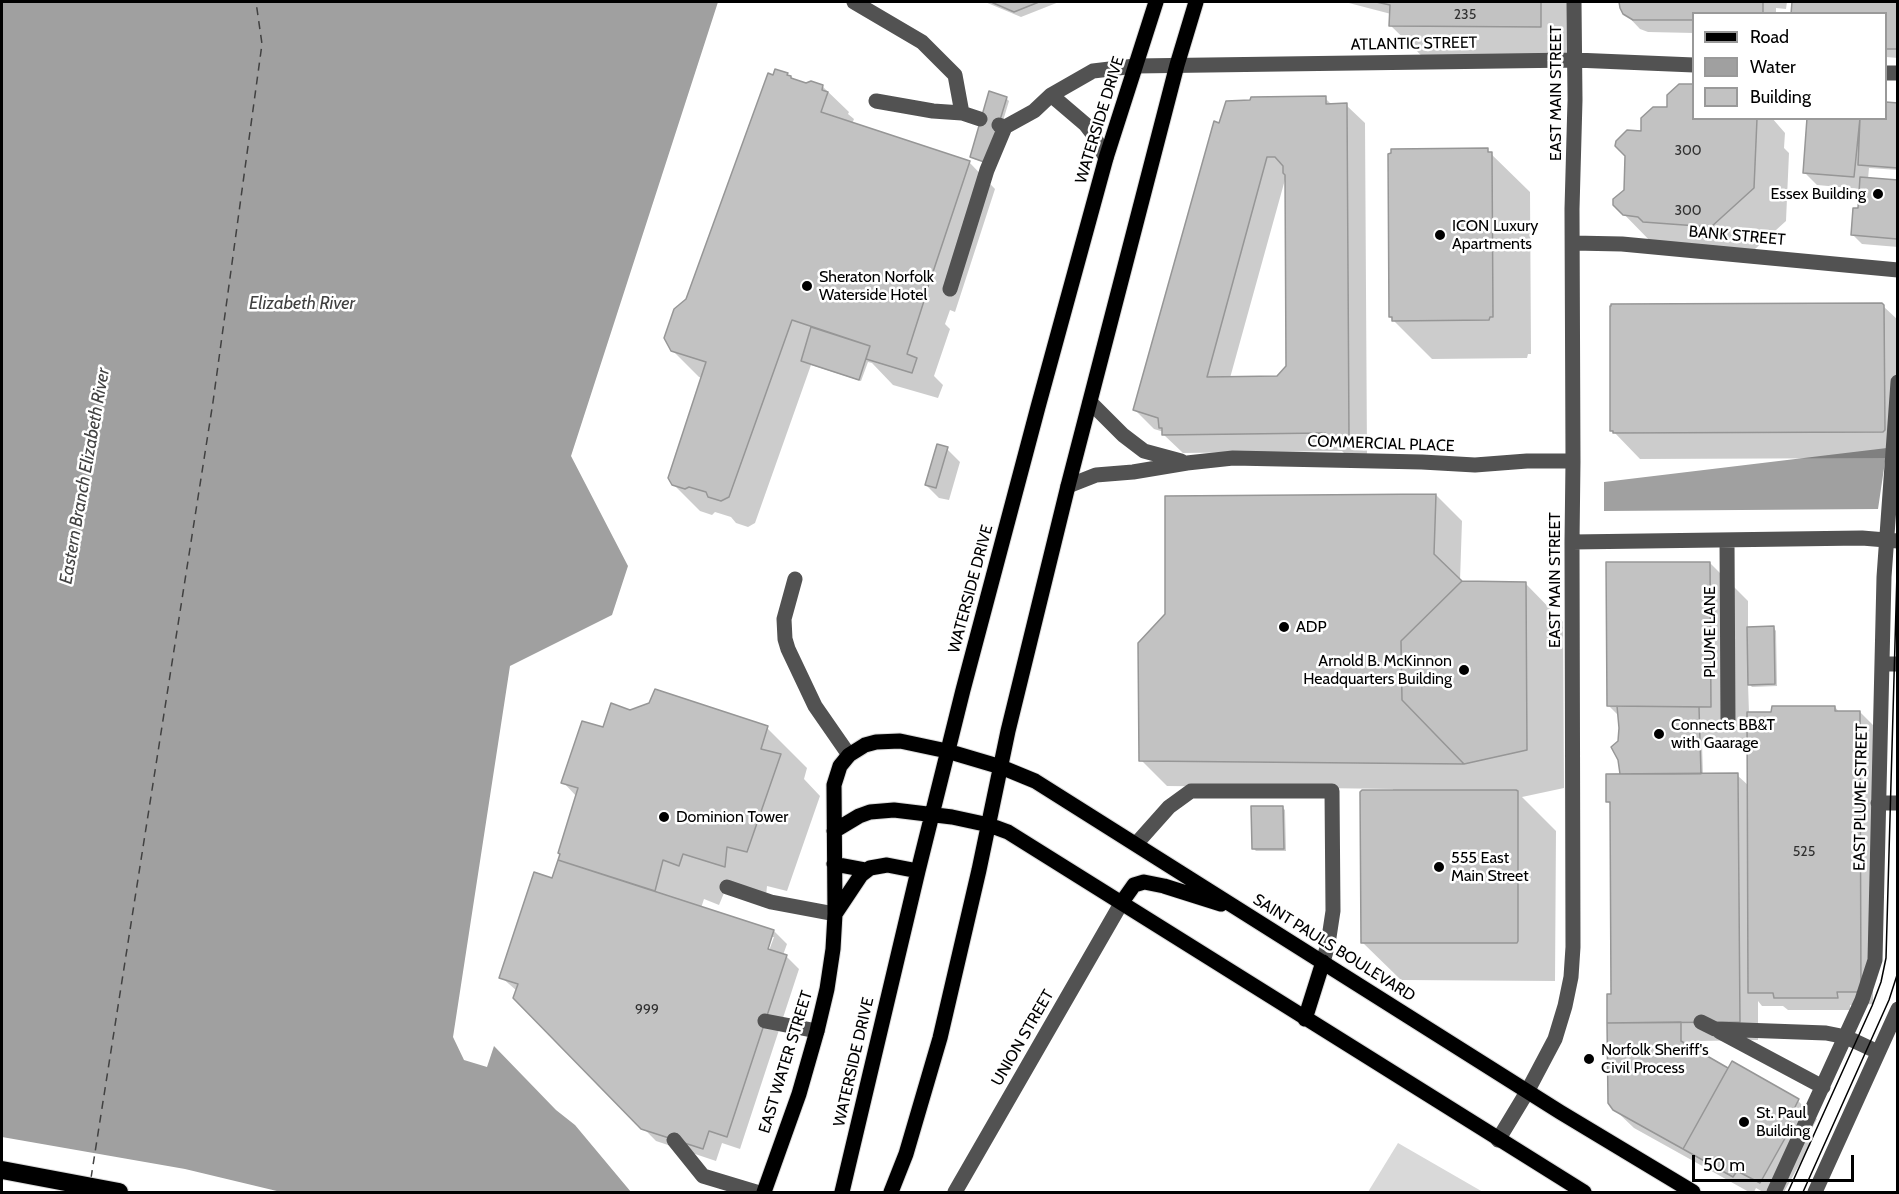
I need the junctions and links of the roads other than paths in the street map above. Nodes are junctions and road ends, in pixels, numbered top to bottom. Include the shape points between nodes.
1 (854, 2) edge
2 (1156, 2) edge
3 (1196, 2) edge
4 (1575, 2) edge
5 (1575, 60) junction
6 (1177, 65) junction
7 (1692, 65) edge
8 (1135, 66) junction
9 (1051, 94) junction
10 (876, 101) dead end
11 (962, 113) junction
12 (980, 119) dead end
13 (1106, 158) junction
14 (1573, 243) junction
15 (1898, 270) edge
16 (950, 289) dead end
17 (1898, 382) edge
18 (1090, 402) junction
19 (1573, 461) junction
20 (1187, 463) junction
21 (1068, 486) junction
22 (1727, 540) junction
23 (1892, 540) edge
24 (1572, 542) junction
25 (795, 579) dead end
26 (1881, 664) junction
27 (1898, 664) edge
28 (1728, 724) dead end
29 (948, 751) junction
30 (849, 754) junction
31 (1000, 767) junction
32 (1878, 803) junction
33 (1898, 803) edge
34 (932, 814) junction
35 (988, 825) junction
36 (834, 831) junction
37 (1136, 844) junction
38 (834, 864) junction
39 (866, 870) junction
40 (918, 870) junction
41 (727, 887) dead end
42 (1122, 902) junction
43 (1244, 912) junction
44 (835, 914) junction
45 (1323, 962) junction
46 (1898, 1009) edge
47 (1305, 1019) junction
48 (765, 1021) dead end
49 (1701, 1022) dead end
50 (1715, 1029) junction
51 (818, 1031) junction
52 (1846, 1037) junction
53 (1878, 1052) junction
54 (1823, 1087) junction
55 (1527, 1092) junction
56 (674, 1140) dead end
57 (1498, 1140) junction
58 (2, 1170) edge
59 (119, 1192) edge
60 (756, 1192) edge
61 (764, 1192) edge
62 (842, 1192) edge
63 (891, 1192) edge
64 (955, 1192) edge
65 (1584, 1192) edge
66 (1693, 1192) edge
67 (1774, 1192) edge
68 (1815, 1192) edge

1 - 11 street via 922,42 955,75
2 - 8 main road, WATERSIDE DRIVE
3 - 6 main road
4 - 5 street, EAST MAIN STREET
5 - 6 street, ATLANTIC STREET
5 - 7 street, ATLANTIC STREET
5 - 14 street, EAST MAIN STREET
6 - 8 street, ATLANTIC STREET
6 - 18 main road
8 - 9 street, ATLANTIC STREET via 1093,71
8 - 13 main road, WATERSIDE DRIVE
9 - 13 street via 1085,124
9 - 16 street, ATLANTIC STREET via 1034,111 1002,126
10 - 11 street
11 - 12 street
13 - 29 main road, WATERSIDE DRIVE
14 - 15 street, BANK STREET via 1622,244
14 - 19 street, EAST MAIN STREET
17 - 23 street, EAST PLUME STREET
18 - 20 street, COMMERCIAL PLACE via 1144,451
18 - 21 main road
19 - 20 street, COMMERCIAL PLACE via 1475,465 1233,458
19 - 24 street, EAST MAIN STREET
20 - 21 street, COMMERCIAL PLACE via 1096,475
21 - 31 main road
22 - 23 street
22 - 24 street
22 - 28 street, PLUME LANE
23 - 26 street, EAST PLUME STREET
24 - 55 street, EAST MAIN STREET via 1571,977 1555,1039
25 - 30 street via 784,619 788,649 816,706
26 - 27 street
26 - 32 street, EAST PLUME STREET
29 - 30 main road via 887,742 865,745
29 - 31 main road, SAINT PAULS BOULEVARD
29 - 34 main road, WATERSIDE DRIVE
30 - 36 main road, EAST WATER STREET via 834,785
31 - 35 main road
31 - 37 main road, SAINT PAULS BOULEVARD via 1035,781
32 - 33 street
32 - 52 street, EAST PLUME STREET via 1875,960
34 - 35 main road
34 - 36 main road via 870,812
34 - 40 main road, WATERSIDE DRIVE
35 - 42 main road via 1020,838
35 - 63 main road via 940,1038
36 - 38 main road, EAST WATER STREET
37 - 43 main road, SAINT PAULS BOULEVARD
37 - 45 street via 1169,807 1191,791 1332,791 1332,911
38 - 39 main road
38 - 44 main road, EAST WATER STREET
39 - 40 main road via 881,865
39 - 44 main road
40 - 62 main road, WATERSIDE DRIVE
41 - 44 street via 771,902
42 - 43 main road via 1134,885 1144,882
42 - 47 main road
42 - 64 street, UNION STREET
43 - 45 main road, SAINT PAULS BOULEVARD
44 - 51 main road, EAST WATER STREET
45 - 47 main road
45 - 55 main road, SAINT PAULS BOULEVARD
46 - 53 street
47 - 57 main road
48 - 51 street
49 - 50 street
50 - 52 street via 1820,1032
50 - 54 street
51 - 61 main road, EAST WATER STREET
52 - 53 street
52 - 54 street, EAST PLUME STREET
53 - 68 street
54 - 67 street, EAST PLUME STREET
55 - 57 street, EAST MAIN STREET
55 - 66 main road, SAINT PAULS BOULEVARD
56 - 60 street via 703,1176
57 - 65 main road
58 - 59 highway

